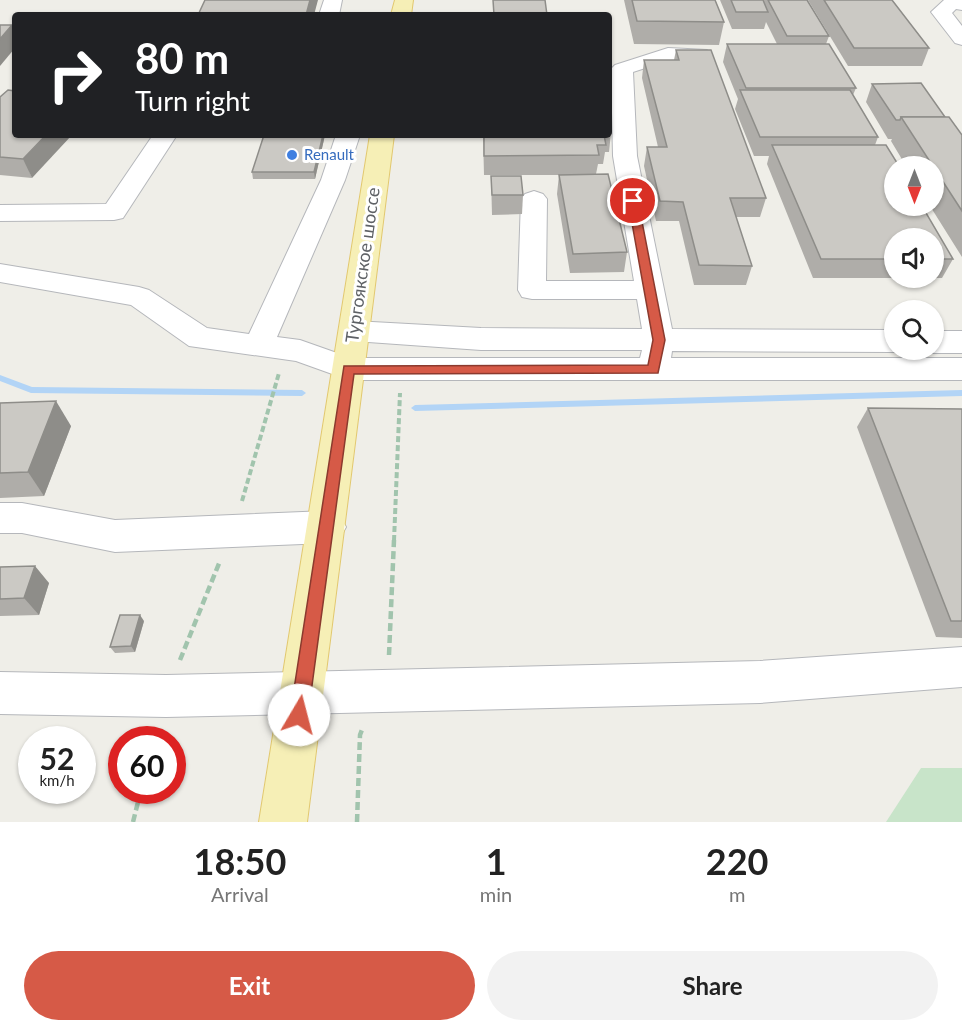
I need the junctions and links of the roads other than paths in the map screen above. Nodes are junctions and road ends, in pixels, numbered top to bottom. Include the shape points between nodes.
1 (962, 3) edge
2 (958, 29) edge
3 (700, 54) edge
4 (163, 138) edge
5 (347, 138) edge
6 (382, 138) edge
7 (534, 199) dead end
8 (0, 213) edge
9 (0, 273) edge
10 (650, 290) junction
11 (354, 332) junction
12 (884, 342) edge
13 (944, 342) edge
14 (962, 342) edge
15 (259, 344) junction
16 (656, 355) junction
17 (349, 369) junction
18 (962, 369) edge
19 (0, 518) edge
20 (327, 527) junction
21 (962, 667) edge
22 (0, 693) edge
23 (302, 693) junction
24 (283, 822) edge

1 - 2 lane via 952,3 941,12
3 - 10 lane via 668,54 622,69 625,156
4 - 8 lane via 114,212
5 - 15 lane via 333,180
6 - 11 main road, Тургоякское шоссе
7 - 10 lane via 532,290
9 - 15 lane via 139,297 200,338
10 - 16 lane
11 - 16 lane
11 - 17 main road, Тургоякское шоссе
12 - 16 lane
13 - 14 lane
15 - 17 lane via 300,351
16 - 17 lane
16 - 18 lane
17 - 20 main road, Тургоякское шоссе
19 - 20 lane via 116,536
20 - 23 main road, Тургоякское шоссе
21 - 23 lane via 760,682
22 - 23 lane
23 - 24 main road, Тургоякское шоссе

